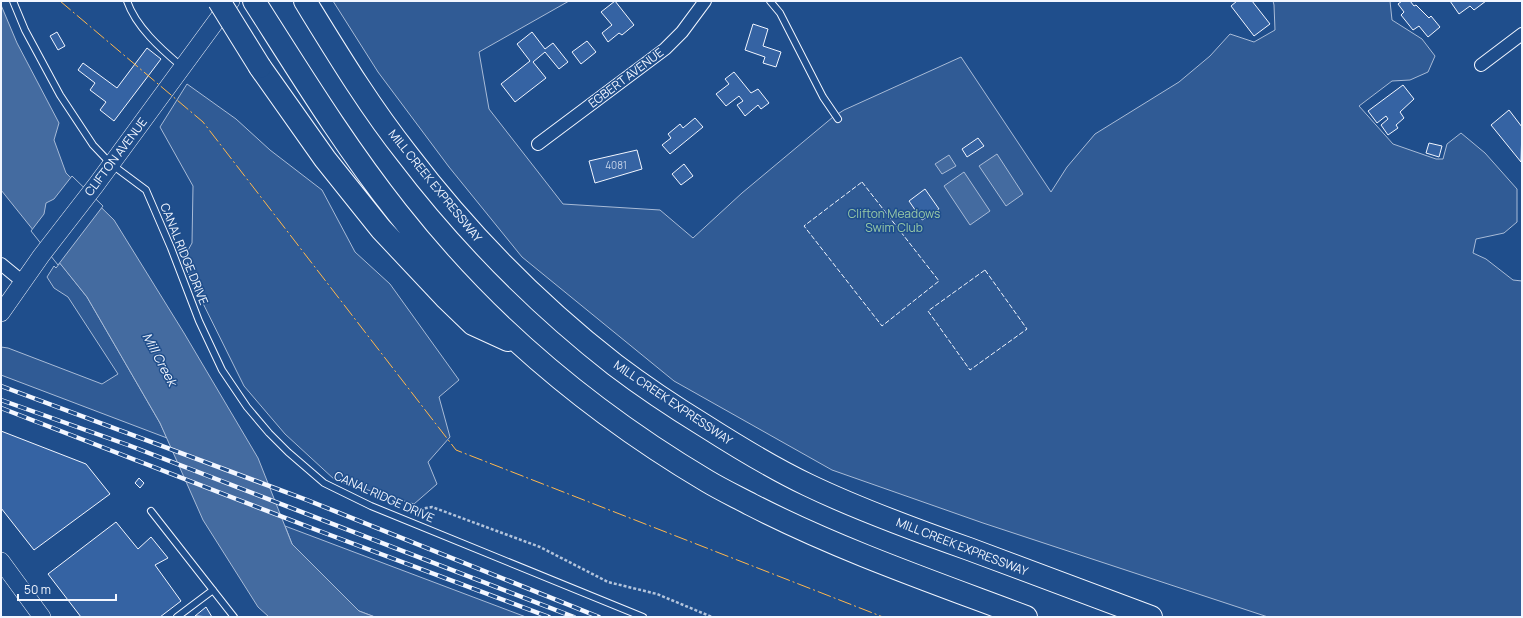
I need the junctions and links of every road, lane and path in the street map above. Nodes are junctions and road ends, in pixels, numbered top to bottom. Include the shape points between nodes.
1 (13, 1) edge
2 (127, 1) edge
3 (219, 1) edge
4 (231, 1) edge
5 (254, 1) edge
6 (705, 1) edge
7 (770, 1) edge
8 (306, 2) edge
9 (1522, 34) edge
10 (1481, 65) dead end
11 (182, 68) junction
12 (838, 119) dead end
13 (538, 144) dead end
14 (111, 164) junction
15 (1, 264) edge
16 (23, 282) junction
17 (1, 313) edge
18 (527, 349) junction
19 (151, 511) dead end
20 (396, 516) junction
21 (1, 561) edge
22 (213, 590) junction
23 (42, 617) edge
24 (177, 617) edge
25 (234, 617) edge
26 (643, 617) edge
27 (712, 617) edge
28 (1026, 617) edge
29 (1151, 617) edge

1 - 14 lane, CANAL RIDGE DRIVE via 25,30 60,95 93,145
2 - 11 lane via 154,42
3 - 18 highway, bridge via 260,67 326,159 382,229 445,298 474,324
4 - 11 main road, CLIFTON AVENUE
5 - 18 highway via 344,142 397,213 473,298
6 - 13 street, EGBERT AVENUE via 698,13 665,49
7 - 12 lane via 780,13 823,97
8 - 29 highway, MILL CREEK EXPRESSWAY via 367,98 406,153 474,236 548,309 615,365 737,446 810,486 906,526
9 - 10 street
11 - 14 main road, CLIFTON AVENUE
14 - 16 main road, CLIFTON AVENUE
14 - 20 lane, CANAL RIDGE DRIVE via 146,190 172,248 199,321 222,370 247,407 269,434 324,483
15 - 16 street
16 - 17 main road, CLIFTON AVENUE
18 - 28 highway via 584,398 646,443 709,482 822,539 864,557
19 - 22 lane
20 - 26 lane, CANAL RIDGE DRIVE
20 - 27 path via 432,507 540,547 608,582 657,594
21 - 23 main road
22 - 24 lane
22 - 25 lane

